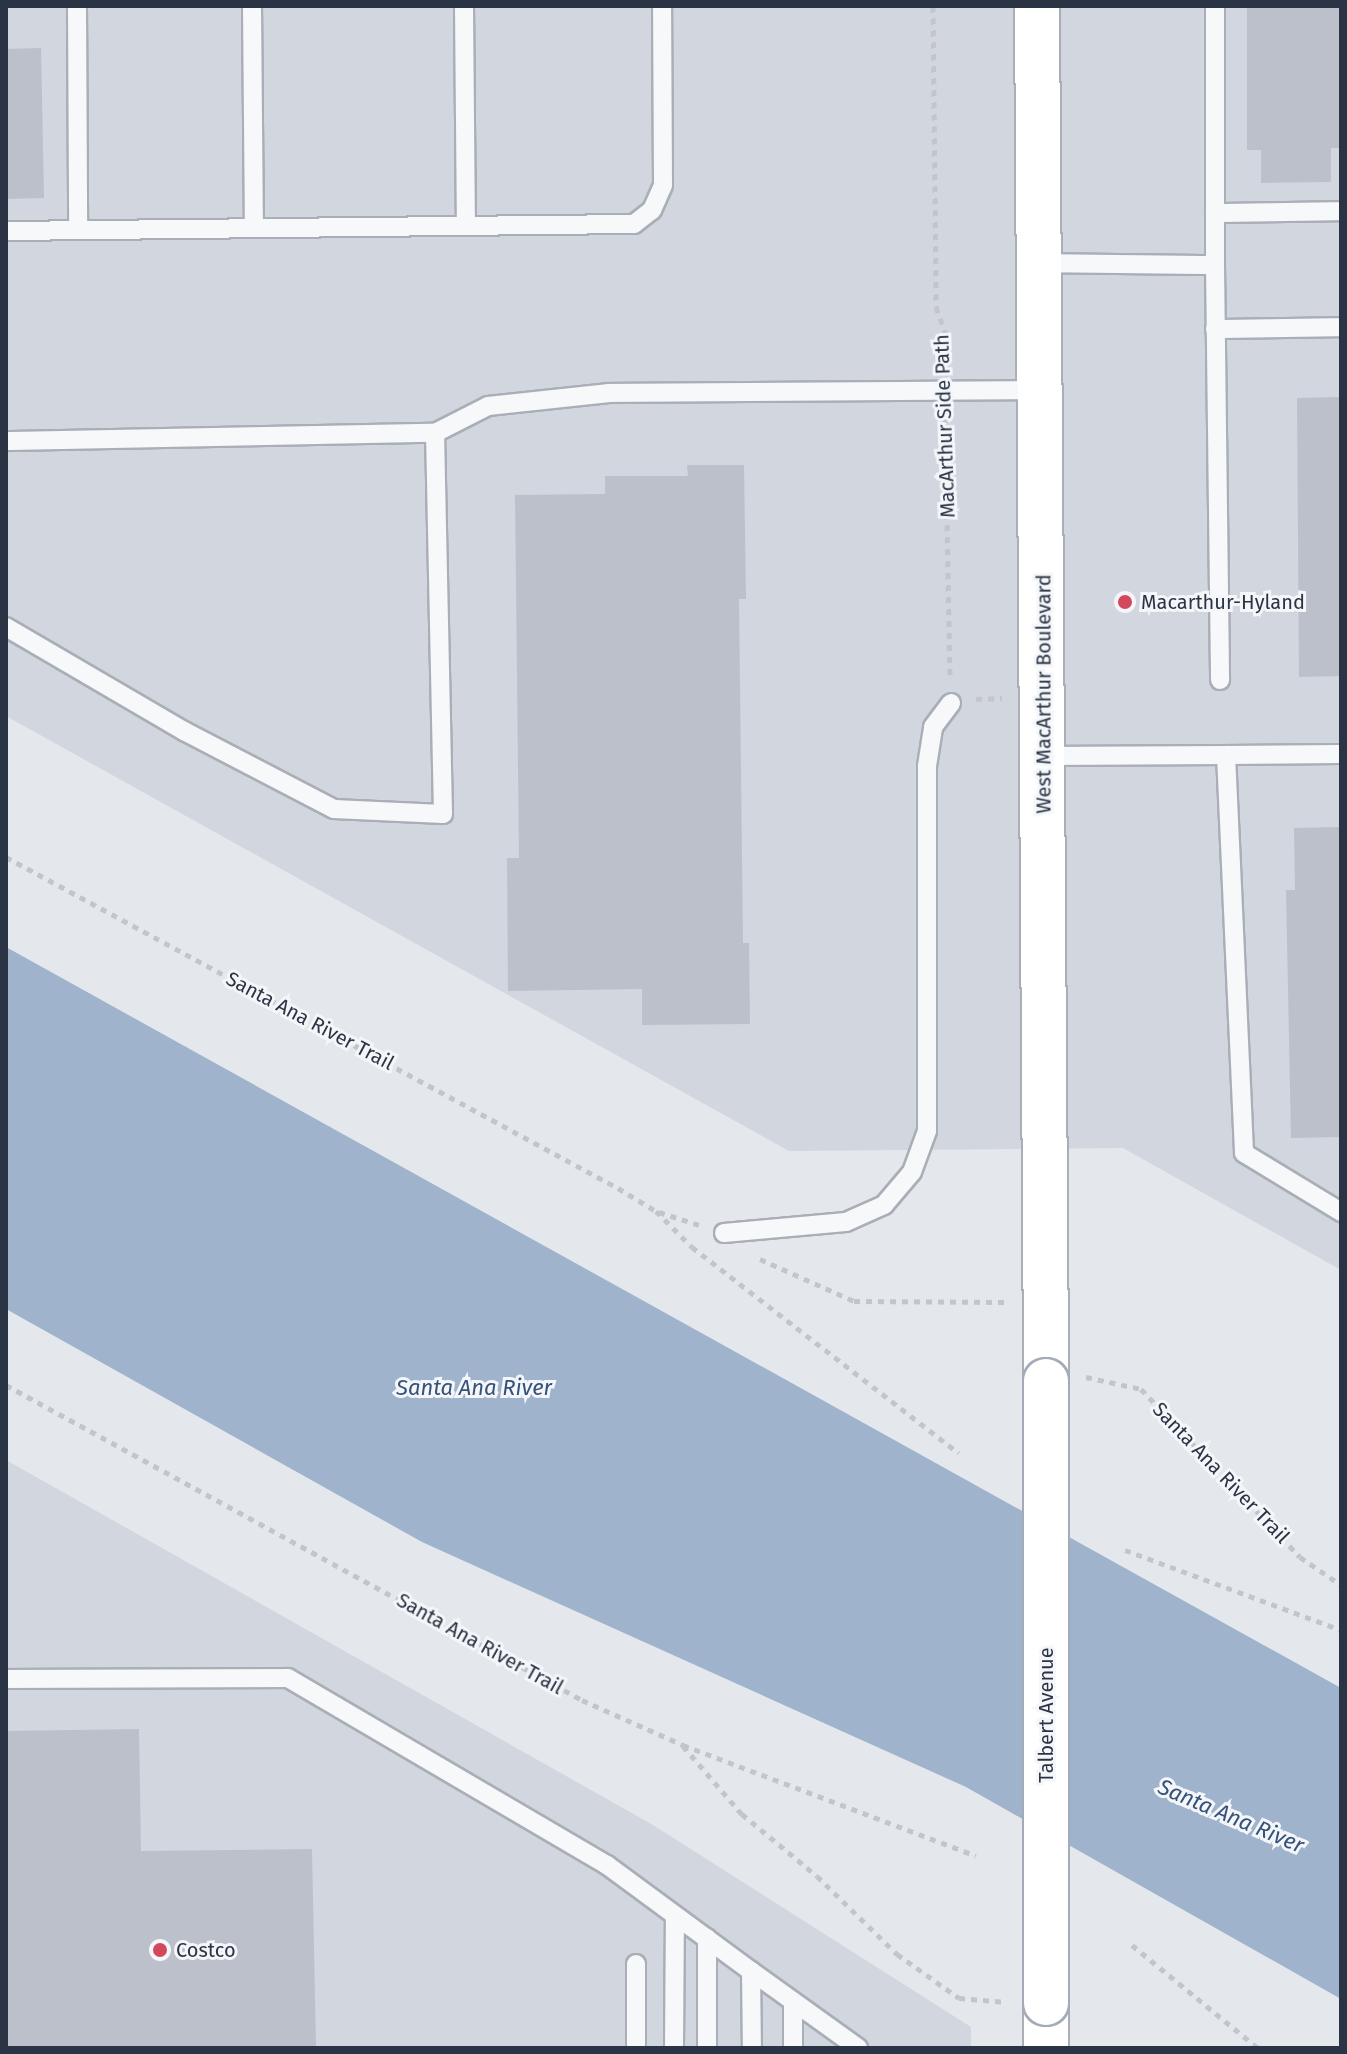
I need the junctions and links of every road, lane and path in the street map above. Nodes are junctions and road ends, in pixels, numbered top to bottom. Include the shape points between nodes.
1 (77, 6) edge
2 (252, 6) edge
3 (464, 6) edge
4 (662, 6) edge
5 (933, 6) edge
6 (1037, 6) edge
7 (1215, 6) edge
8 (1341, 211) edge
9 (1215, 213) junction
10 (466, 226) junction
11 (254, 228) junction
12 (78, 230) junction
13 (6, 231) edge
14 (1041, 263) junction
15 (1215, 265) junction
16 (1341, 327) edge
17 (1215, 329) junction
18 (1042, 390) junction
19 (945, 391) junction
20 (435, 433) junction
21 (6, 441) edge
22 (6, 627) edge
23 (1220, 680) dead end
24 (951, 703) joint
25 (1341, 754) edge
26 (1226, 755) junction
27 (1044, 756) junction
28 (6, 857) edge
29 (656, 1211) junction
30 (1341, 1212) edge
31 (724, 1233) junction
32 (1045, 1302) junction
33 (1046, 1378) junction
34 (6, 1385) edge
35 (959, 1453) dead end
36 (1125, 1550) dead end
37 (1341, 1585) edge
38 (1341, 1630) edge
39 (6, 1679) edge
40 (683, 1745) junction
41 (976, 1856) dead end
42 (675, 1918) junction
43 (707, 1938) junction
44 (1132, 1945) dead end
45 (636, 1964) dead end
46 (751, 1971) junction
47 (793, 2002) junction
48 (1046, 2003) junction
49 (838, 2040) edge
50 (636, 2048) edge
51 (674, 2048) edge
52 (707, 2048) edge
53 (752, 2048) edge
54 (793, 2048) edge
55 (858, 2048) edge
56 (1046, 2048) edge
57 (1258, 2048) edge

1 - 12 lane
2 - 11 lane
3 - 10 lane
4 - 10 lane via 663,185 652,210 634,224
5 - 19 path, MacArthur Side Path via 936,307 946,334
6 - 14 main road, West MacArthur Boulevard
7 - 9 lane
8 - 9 lane
9 - 15 lane
10 - 11 lane
11 - 12 lane
12 - 13 lane
14 - 15 lane
14 - 18 main road, West MacArthur Boulevard
15 - 17 lane
16 - 17 lane
17 - 23 lane
18 - 19 lane
18 - 27 main road, West MacArthur Boulevard
19 - 20 lane via 609,393 488,406
19 - 24 path, MacArthur Side Path
20 - 21 lane
20 - 22 lane via 443,814 334,809 184,731
24 - 31 lane via 933,727 927,766 927,1131 912,1172 884,1205 846,1222
25 - 26 lane
26 - 27 lane
26 - 30 lane via 1244,1153
27 - 32 main road, West MacArthur Boulevard
28 - 29 path, Santa Ana River Trail
29 - 31 path, Santa Ana River Trail
29 - 35 path, Santa Ana River Trail via 692,1247
31 - 32 path, Santa Ana River Trail via 774,1269 854,1301
32 - 33 main road, West MacArthur Boulevard
33 - 37 path, Santa Ana River Trail via 1107,1379 1141,1389 1300,1557
33 - 48 main road, Talbert Avenue, bridge
34 - 40 path, Santa Ana River Trail via 582,1700
36 - 38 path
39 - 42 lane via 288,1678 607,1865
40 - 41 path, Santa Ana River Trail
40 - 48 path via 742,1814 929,1980 959,1998
42 - 43 lane
42 - 51 lane
43 - 46 lane
43 - 52 lane
44 - 57 path
45 - 50 lane
46 - 47 lane
46 - 53 lane
47 - 49 lane
47 - 54 lane
48 - 56 main road, Talbert Avenue
49 - 55 lane

